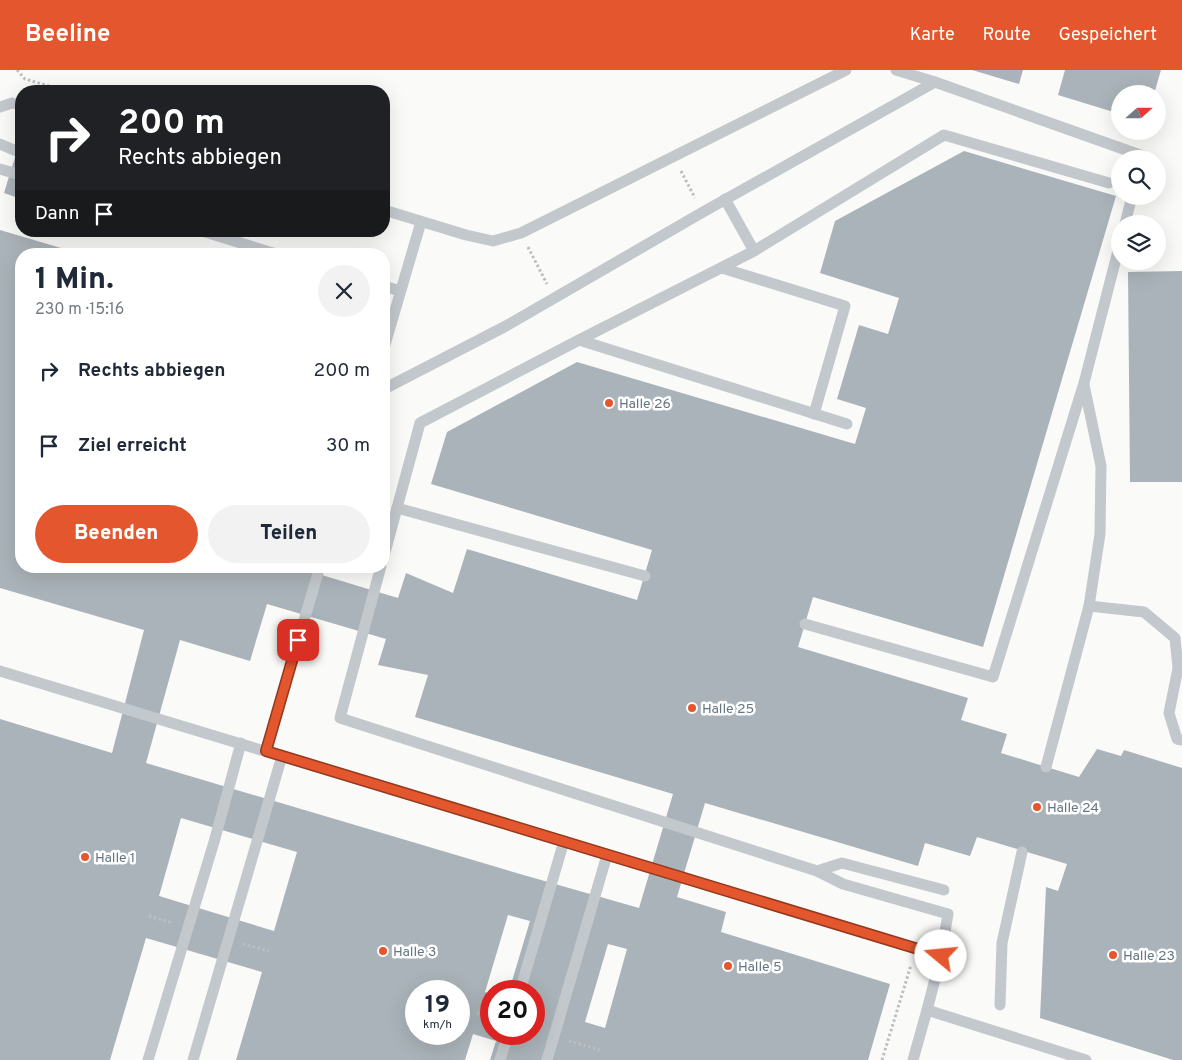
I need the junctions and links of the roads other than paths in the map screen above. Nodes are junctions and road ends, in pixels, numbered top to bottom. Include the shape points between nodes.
1 (846, 70) edge
2 (896, 70) edge
3 (935, 82) junction
4 (15, 104) edge
5 (0, 107) edge
6 (0, 144) edge
7 (15, 150) edge
8 (1125, 150) edge
9 (0, 168) edge
10 (15, 173) edge
11 (1109, 183) dead end
12 (725, 199) junction
13 (390, 212) edge
14 (421, 222) junction
15 (221, 237) edge
16 (257, 248) edge
17 (754, 251) junction
18 (722, 268) junction
19 (1113, 270) edge
20 (390, 288) edge
21 (400, 291) junction
22 (390, 327) edge
23 (579, 340) junction
24 (1084, 384) junction
25 (390, 386) edge
26 (814, 414) junction
27 (847, 424) dead end
28 (397, 508) junction
29 (390, 534) edge
30 (318, 573) edge
31 (379, 573) edge
32 (645, 576) dead end
33 (1089, 606) junction
34 (805, 624) dead end
35 (0, 671) edge
36 (1178, 685) edge
37 (1182, 740) edge
38 (241, 743) junction
39 (266, 751) junction
40 (282, 756) junction
41 (1046, 767) dead end
42 (564, 842) junction
43 (1022, 852) dead end
44 (607, 855) junction
45 (817, 871) junction
46 (944, 890) dead end
47 (941, 956) junction
48 (523, 980) edge
49 (1000, 1004) dead end
50 (927, 1010) junction
51 (505, 1045) edge
52 (148, 1060) edge
53 (193, 1060) edge
54 (500, 1060) edge
55 (547, 1060) edge
56 (913, 1060) edge
57 (1086, 1060) edge

1 - 14 lane via 521,233 493,241
2 - 3 lane
3 - 8 lane
3 - 12 lane
4 - 5 lane
6 - 7 lane
9 - 10 lane
11 - 17 lane via 944,135
12 - 17 lane
12 - 25 lane via 506,326
13 - 14 lane
14 - 21 lane
15 - 16 lane
17 - 18 lane
18 - 23 lane
18 - 26 lane via 845,306
19 - 24 lane
20 - 21 lane
21 - 22 lane
23 - 26 lane
23 - 28 lane via 420,423
24 - 33 lane via 1102,466 1100,534
24 - 34 lane via 993,677
26 - 27 lane
28 - 29 lane
28 - 32 lane
30 - 39 lane
31 - 45 lane via 340,718
33 - 36 lane via 1144,612 1175,638
33 - 41 lane
35 - 38 lane
36 - 37 lane via 1169,714 1177,739
38 - 39 lane
38 - 52 lane
39 - 40 lane
40 - 42 lane
40 - 53 lane
42 - 44 lane
42 - 48 lane
43 - 49 lane via 1002,943
44 - 47 lane
44 - 55 lane
45 - 46 lane via 842,863
45 - 47 lane via 843,884 948,914
47 - 50 lane
50 - 56 lane
50 - 57 lane
51 - 54 lane

